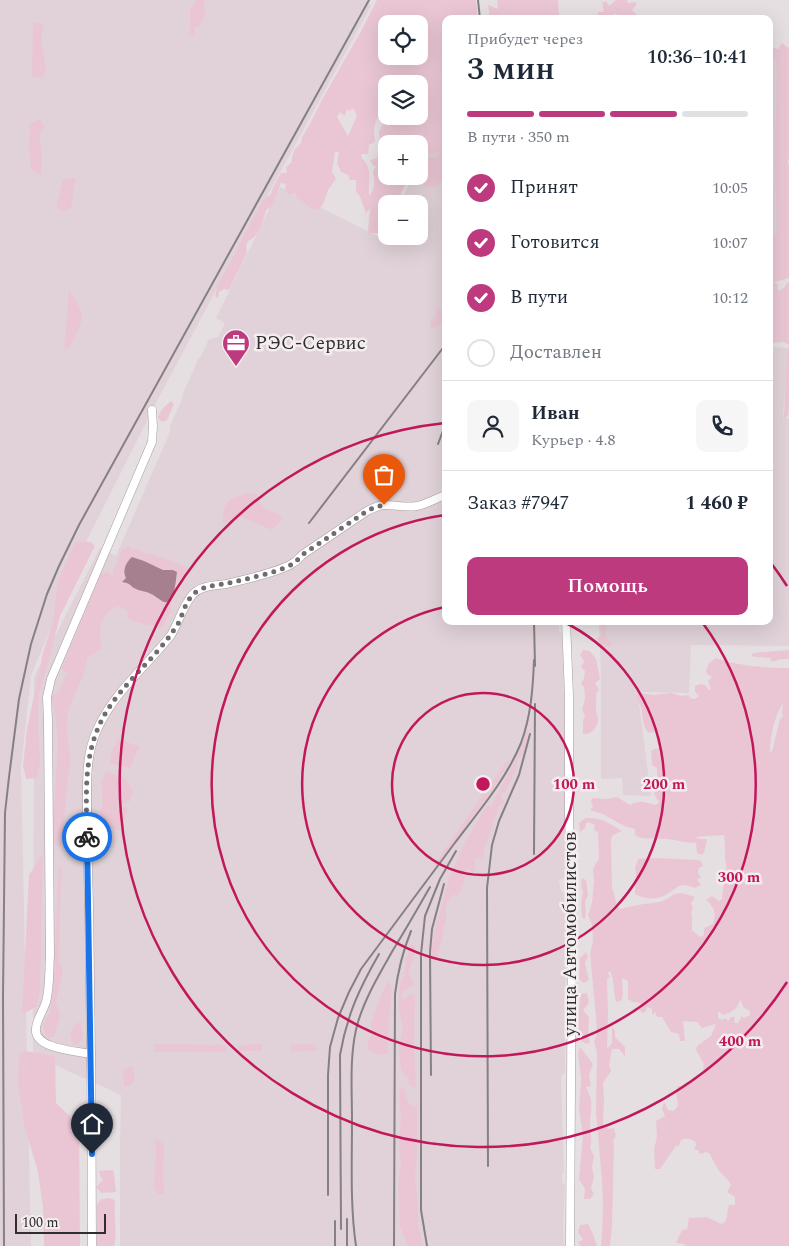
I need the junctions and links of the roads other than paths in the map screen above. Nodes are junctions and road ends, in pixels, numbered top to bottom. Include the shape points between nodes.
1 (152, 410) dead end
2 (442, 497) edge
3 (566, 625) edge
4 (91, 1054) junction
5 (92, 1246) edge
6 (570, 1246) edge

1 - 4 street via 152,442 51,679 47,697 50,955 48,988 36,1033 37,1038 47,1044
2 - 4 street via 418,506 375,507 284,568 207,586 195,592 170,635 112,704 96,730 87,766
3 - 6 street, улица Автомобилистов via 572,926
4 - 5 street

